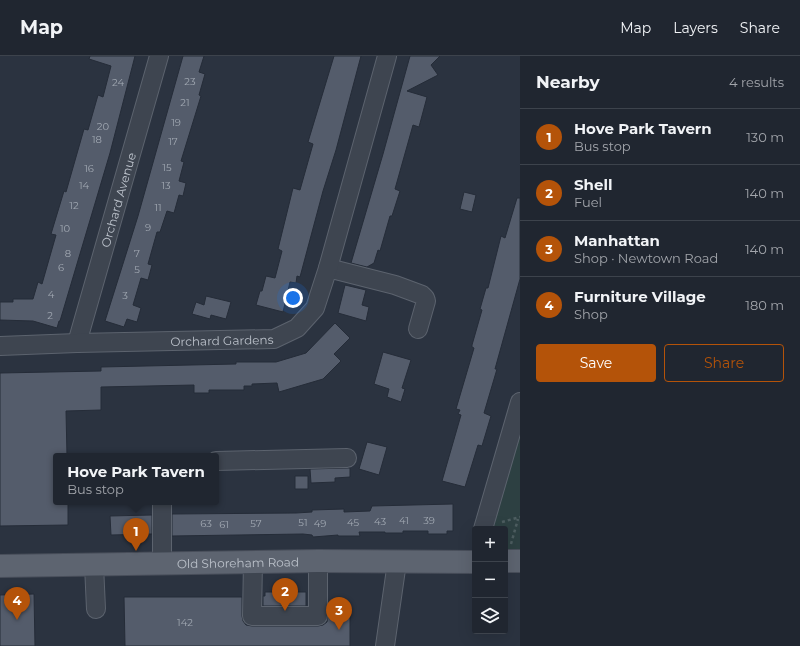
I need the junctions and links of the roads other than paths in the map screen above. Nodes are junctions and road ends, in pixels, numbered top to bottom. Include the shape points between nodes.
1 (159, 56) edge
2 (387, 56) edge
3 (328, 268) junction
4 (418, 329) dead end
5 (77, 343) junction
6 (0, 346) edge
7 (520, 402) edge
8 (347, 458) dead end
9 (219, 461) edge
10 (162, 505) edge
11 (484, 526) edge
12 (318, 561) junction
13 (472, 561) edge
14 (508, 561) edge
15 (520, 561) edge
16 (253, 562) junction
17 (397, 562) junction
18 (162, 564) junction
19 (94, 565) junction
20 (0, 566) edge
21 (96, 609) dead end
22 (385, 646) edge

1 - 5 street, Orchard Avenue
2 - 3 street, Orchard Gardens
3 - 4 street via 395,285 422,295 426,301
3 - 5 street, Orchard Gardens via 315,308 297,328 274,339
5 - 6 street, Orchard Gardens
7 - 11 street
8 - 9 street
10 - 18 street
12 - 16 main road, Old Shoreham Road
12 - 16 street via 318,616 252,616
12 - 17 main road, Old Shoreham Road
13 - 17 main road, Old Shoreham Road
14 - 15 main road
16 - 18 main road, Old Shoreham Road
17 - 22 street
18 - 19 main road, Old Shoreham Road
19 - 20 main road, Old Shoreham Road
19 - 21 street

